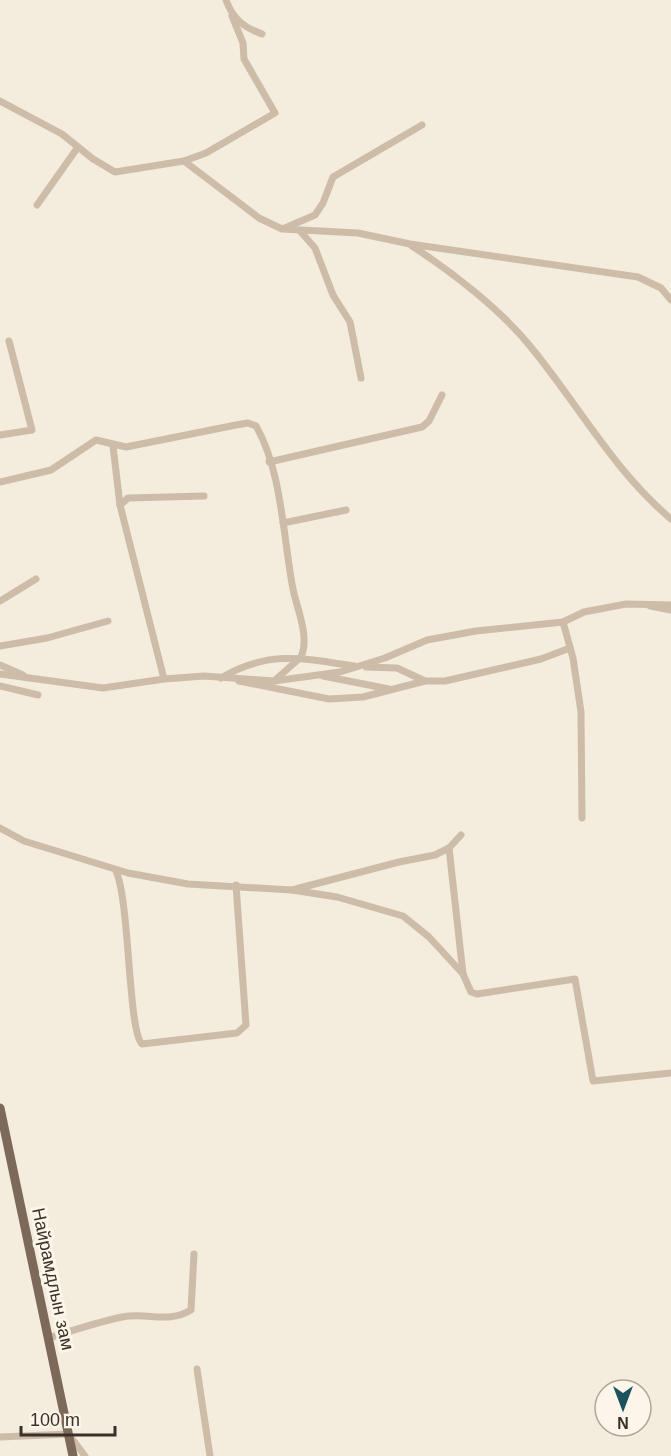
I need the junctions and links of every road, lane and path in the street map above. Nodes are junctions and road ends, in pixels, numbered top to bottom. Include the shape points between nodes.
1 (226, 0) edge
2 (232, 16) junction
3 (262, 34) dead end
4 (0, 101) edge
5 (422, 125) dead end
6 (78, 147) junction
7 (184, 161) junction
8 (37, 205) dead end
9 (282, 229) junction
10 (300, 231) junction
11 (410, 244) junction
12 (671, 300) edge
13 (9, 341) dead end
14 (361, 378) dead end
15 (442, 395) dead end
16 (0, 435) edge
17 (113, 446) junction
18 (269, 462) junction
19 (0, 482) edge
20 (204, 496) dead end
21 (120, 505) junction
22 (346, 510) dead end
23 (671, 519) edge
24 (283, 522) junction
25 (36, 579) dead end
26 (0, 601) edge
27 (633, 603) junction
28 (671, 605) edge
29 (671, 610) edge
30 (108, 621) dead end
31 (563, 622) junction
32 (0, 646) edge
33 (570, 648) junction
34 (301, 657) junction
35 (0, 665) edge
36 (359, 667) junction
37 (0, 675) edge
38 (318, 675) junction
39 (28, 677) junction
40 (221, 678) junction
41 (164, 679) junction
42 (234, 679) junction
43 (274, 681) junction
44 (425, 681) junction
45 (0, 686) edge
46 (392, 689) junction
47 (38, 695) dead end
48 (582, 818) dead end
49 (0, 828) edge
50 (461, 835) dead end
51 (449, 848) junction
52 (116, 871) junction
53 (236, 885) junction
54 (292, 890) junction
55 (463, 974) junction
56 (671, 1072) edge
57 (0, 1108) edge
58 (194, 1254) dead end
59 (48, 1338) junction
60 (197, 1369) dead end
61 (0, 1437) edge
62 (69, 1437) junction
63 (73, 1456) edge
64 (85, 1456) edge
65 (210, 1456) edge

1 - 2 street
2 - 3 street
2 - 7 street via 243,43 244,58 275,113 206,153
4 - 6 street via 62,134
5 - 9 street via 333,177 315,214
6 - 7 street via 115,172
6 - 8 street
7 - 9 street via 259,218
9 - 10 street
10 - 11 street via 358,233
10 - 14 street via 315,248 333,295 350,322
11 - 12 street via 638,278 661,288
11 - 23 street via 456,275 530,345 605,450 638,490
13 - 16 street via 33,430
15 - 18 street via 422,427
17 - 18 street via 168,441 248,423 256,426 265,441
17 - 19 street via 96,440 51,470
17 - 21 street
18 - 24 street
20 - 21 street via 128,498
21 - 41 street
22 - 24 street
24 - 34 street via 302,625
25 - 26 street
27 - 28 street
27 - 29 street
27 - 31 street via 584,612
30 - 32 street
31 - 33 street
31 - 36 street via 476,630 427,640
33 - 44 street via 472,675
33 - 48 street via 581,712
34 - 36 street
34 - 40 street via 243,665
34 - 43 street
35 - 39 street
36 - 38 street
36 - 44 street via 397,668
37 - 39 street
38 - 43 street
38 - 46 street
39 - 41 street via 103,688
40 - 41 street
40 - 42 street
42 - 43 street
42 - 46 street via 329,699 363,697
44 - 46 street
45 - 47 street
49 - 52 street via 24,841
50 - 51 street
51 - 54 street via 435,855
51 - 55 street
52 - 53 street via 188,884
52 - 53 street via 124,894 131,986 142,1044 237,1033 246,1025
53 - 54 street
54 - 55 street via 338,897 403,916
55 - 56 street via 471,992 477,994 575,979 593,1081
57 - 59 main road, Найрамдлын зам
58 - 59 street via 191,1310 175,1318 123,1317
59 - 62 main road, Найрамдлын зам
60 - 65 street
61 - 62 street
62 - 63 main road, Найрамдлын зам
62 - 64 street

